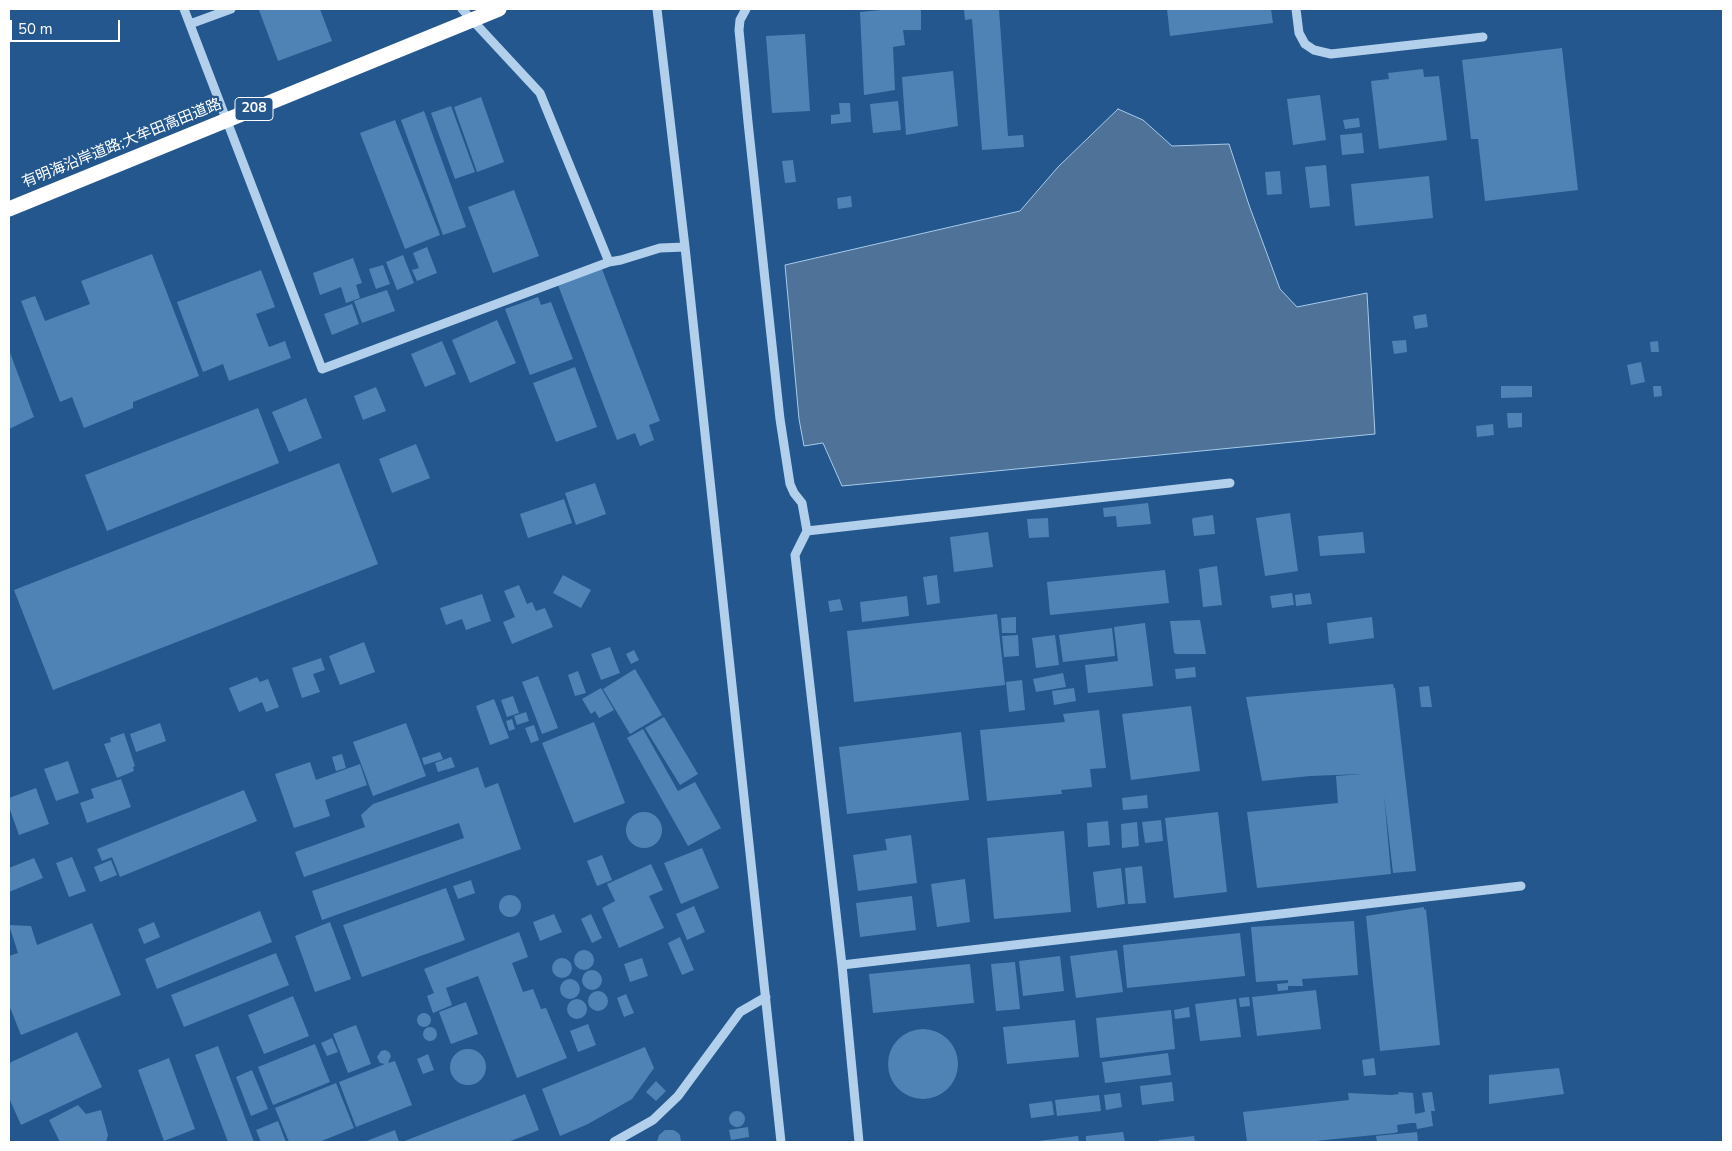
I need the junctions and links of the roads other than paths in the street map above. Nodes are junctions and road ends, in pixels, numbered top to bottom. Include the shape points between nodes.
1 (184, 9) edge
2 (231, 9) edge
3 (462, 9) edge
4 (499, 9) edge
5 (657, 9) edge
6 (746, 9) edge
7 (1296, 9) edge
8 (190, 24) junction
9 (1483, 37) dead end
10 (9, 209) edge
11 (685, 247) junction
12 (609, 262) junction
13 (1230, 483) dead end
14 (807, 531) junction
15 (1521, 886) dead end
16 (842, 965) junction
17 (766, 997) junction
18 (614, 1142) edge
19 (781, 1142) edge
20 (859, 1142) edge

1 - 8 street
2 - 8 street
3 - 12 street via 540,93
4 - 10 highway, 有明海沿岸道路;大牟田高田道路 / 208
5 - 11 street
6 - 14 street via 739,30 780,419 790,484 802,503
7 - 9 street via 1299,33 1305,44 1331,54
8 - 12 street via 322,370
11 - 12 street via 660,248
11 - 17 street
13 - 14 street
14 - 16 street via 796,555
15 - 16 street
16 - 20 street
17 - 18 street via 740,1012 678,1096 653,1120
17 - 19 street

